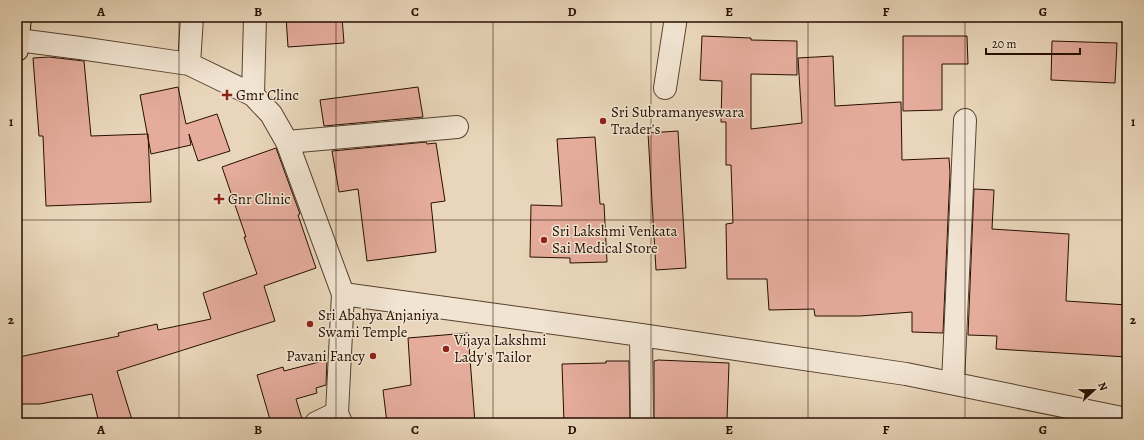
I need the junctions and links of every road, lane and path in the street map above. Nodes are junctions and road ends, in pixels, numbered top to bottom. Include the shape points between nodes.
1 (20, 17) edge
2 (192, 17) edge
3 (255, 17) edge
4 (676, 17) edge
5 (18, 45) edge
6 (188, 64) junction
7 (665, 88) dead end
8 (253, 95) junction
9 (965, 120) dead end
10 (457, 127) dead end
11 (287, 142) junction
12 (343, 294) junction
13 (640, 335) junction
14 (953, 383) junction
15 (339, 418) edge
16 (1127, 419) edge
17 (316, 423) edge
18 (642, 423) edge

1 - 5 main road
2 - 6 street
3 - 8 street
4 - 7 street
5 - 6 street via 80,48
6 - 8 street
8 - 11 street via 271,114
9 - 14 street
10 - 11 street
11 - 12 street
12 - 13 street
12 - 15 street
13 - 14 street
13 - 18 street
14 - 16 street
15 - 17 street

